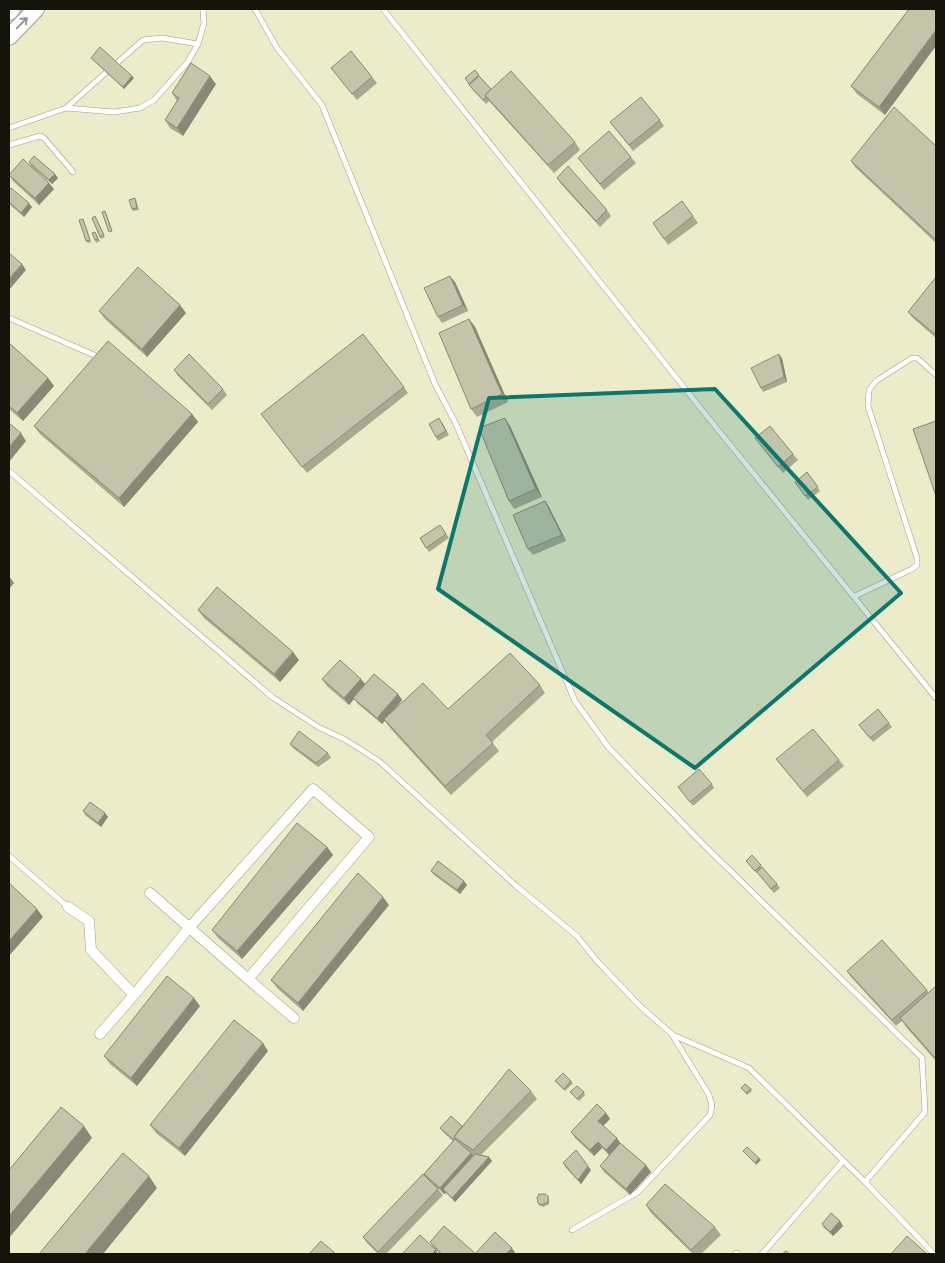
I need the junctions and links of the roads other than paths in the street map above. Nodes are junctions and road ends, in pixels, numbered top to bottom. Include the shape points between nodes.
1 (12, 9) edge
2 (36, 9) edge
3 (203, 9) edge
4 (256, 9) edge
5 (383, 9) edge
6 (9, 12) edge
7 (9, 37) edge
8 (198, 44) junction
9 (66, 108) junction
10 (9, 128) edge
11 (9, 145) edge
12 (73, 172) dead end
13 (9, 318) edge
14 (94, 355) edge
15 (936, 375) edge
16 (9, 471) edge
17 (855, 596) junction
18 (936, 698) edge
19 (9, 856) edge
20 (150, 893) dead end
21 (68, 907) joint
22 (189, 928) junction
23 (248, 978) junction
24 (134, 995) junction
25 (294, 1018) dead end
26 (100, 1034) dead end
27 (673, 1035) junction
28 (844, 1161) junction
29 (865, 1182) junction
30 (572, 1230) dead end
31 (762, 1254) edge
32 (934, 1254) edge

1 - 6 main road
7 -> 2 main road
3 - 8 lane via 204,23
4 - 29 lane via 277,48 322,105 435,384 456,424 575,701 609,748 922,1058 924,1112
5 - 17 lane via 702,410
8 - 9 lane via 162,38 144,40
8 - 9 lane via 187,63 154,100 140,108 114,112
9 - 10 lane
11 - 12 lane via 40,136
13 - 14 lane
15 - 17 lane via 917,358 912,358 876,381 869,390 868,406 917,565
16 - 27 lane via 272,697 379,762 515,885 577,936 641,1007
17 - 18 lane
19 - 21 lane
20 - 22 street
21 - 24 street via 90,921 91,950
22 - 23 street
22 - 23 street via 314,789 369,837
22 - 24 street
23 - 25 street
24 - 26 street
27 - 28 lane via 749,1068
27 - 30 lane via 710,1095 710,1115 638,1192
28 - 29 lane
28 - 31 lane
29 - 32 lane

